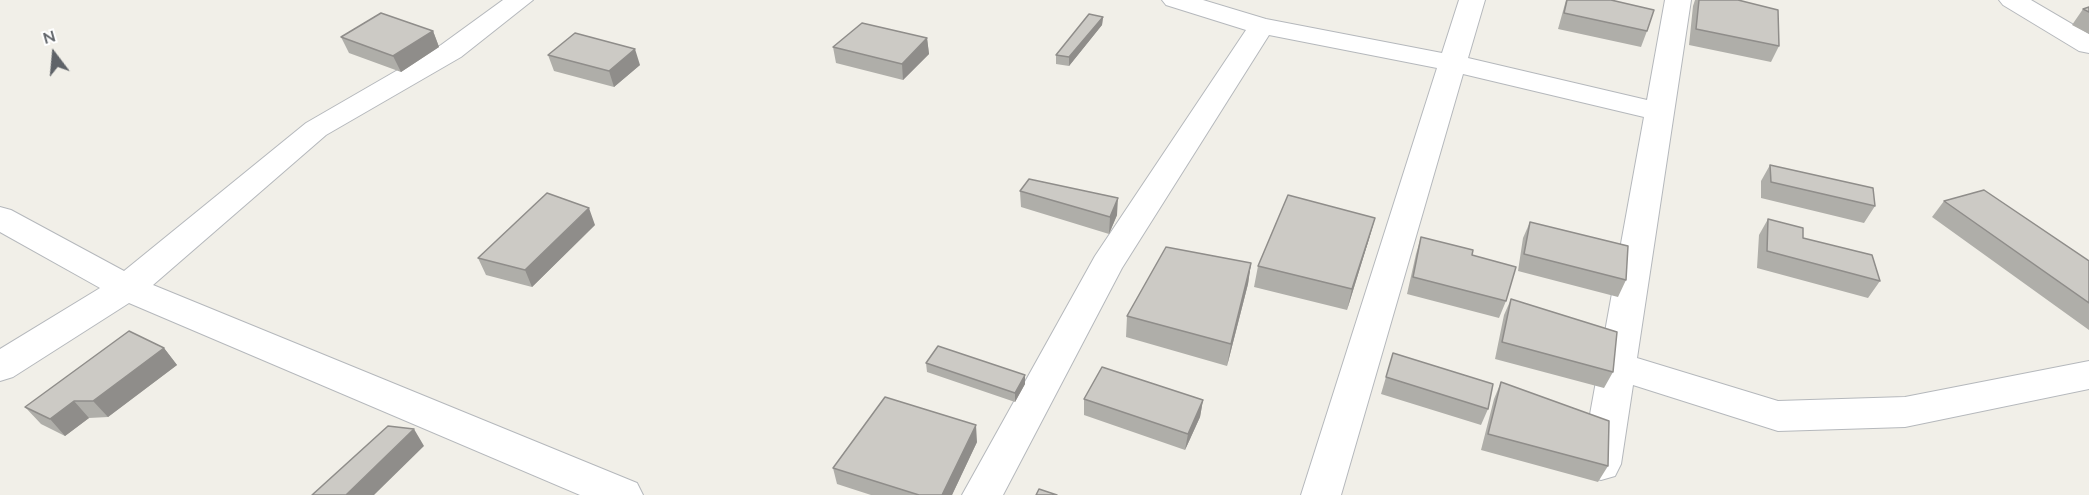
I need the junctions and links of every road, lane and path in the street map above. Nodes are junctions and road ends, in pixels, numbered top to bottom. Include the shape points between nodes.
1 (520, 0) edge
2 (1175, 0) edge
3 (1472, 0) edge
4 (1677, 0) edge
5 (2012, 0) edge
6 (1262, 26) junction
7 (2089, 45) edge
8 (1452, 63) junction
9 (1659, 112) junction
10 (0, 218) edge
11 (127, 288) junction
12 (1617, 366) junction
13 (0, 367) edge
14 (2089, 375) edge
15 (1602, 464) edge
16 (623, 495) edge
17 (982, 495) edge
18 (1321, 495) edge

1 - 11 street via 451,51 316,129
2 - 6 street
3 - 8 street
4 - 9 street
5 - 7 street
6 - 8 street
6 - 17 street via 1107,264
8 - 9 street
8 - 18 street
9 - 12 street
10 - 11 street
11 - 13 street
11 - 16 street
12 - 14 street via 1778,416 1905,412
12 - 15 street

